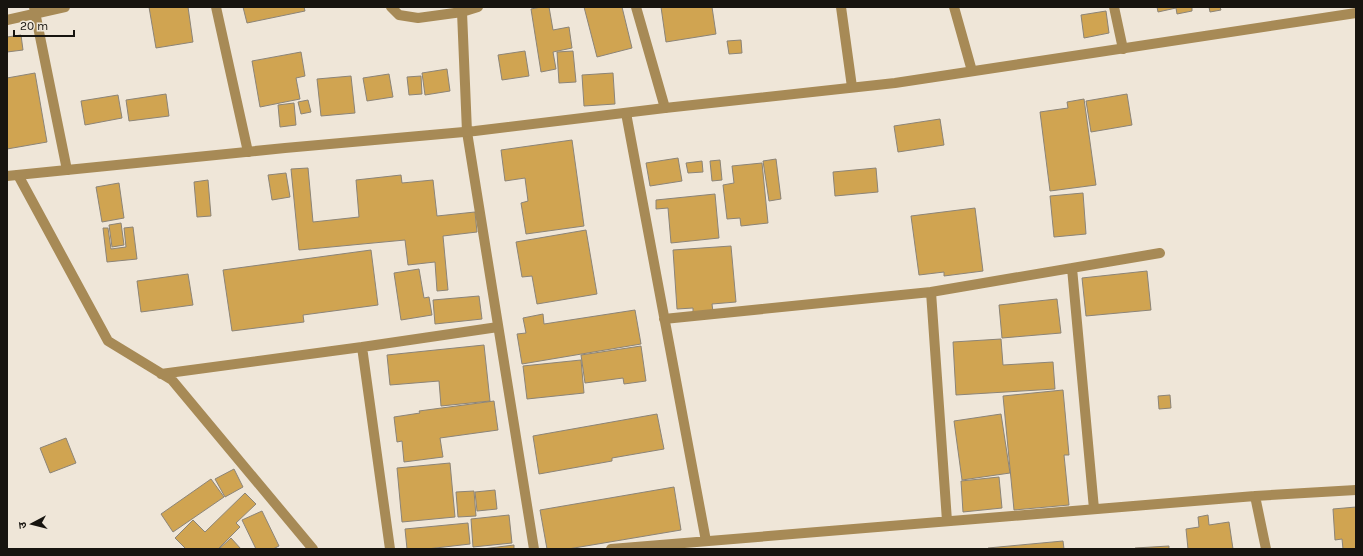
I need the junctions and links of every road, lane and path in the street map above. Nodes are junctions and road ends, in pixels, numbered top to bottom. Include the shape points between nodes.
1 (65, 7) edge
2 (216, 7) edge
3 (391, 7) edge
4 (478, 7) edge
5 (636, 7) edge
6 (842, 7) edge
7 (954, 7) edge
8 (1114, 7) edge
9 (34, 10) edge
10 (462, 12) junction
11 (1356, 13) edge
12 (7, 20) edge
13 (1123, 49) junction
14 (972, 71) junction
15 (852, 87) junction
16 (665, 108) junction
17 (626, 113) junction
18 (467, 132) junction
19 (248, 152) junction
20 (67, 170) junction
21 (18, 175) junction
22 (7, 176) edge
23 (1160, 253) dead end
24 (1072, 268) junction
25 (931, 292) junction
26 (664, 319) junction
27 (498, 327) junction
28 (362, 347) junction
29 (161, 374) junction
30 (1356, 490) edge
31 (1255, 496) junction
32 (1094, 509) junction
33 (947, 521) junction
34 (706, 541) junction
35 (633, 548) edge
36 (313, 549) edge
37 (390, 549) edge
38 (534, 549) edge
39 (611, 549) edge
40 (1266, 549) edge

1 - 9 street
2 - 19 street
3 - 10 street via 399,15 418,18
4 - 10 street
5 - 16 street
6 - 15 street
7 - 14 street
8 - 13 street
9 - 12 street
9 - 20 street
10 - 18 street
11 - 13 street
13 - 14 street
14 - 15 street
15 - 16 street
16 - 17 street
17 - 18 street
17 - 26 street
18 - 19 street
18 - 27 street
19 - 20 street
20 - 21 street
21 - 22 street
21 - 29 street via 108,341
23 - 24 street
24 - 25 street
24 - 32 street
25 - 26 street
25 - 33 street
26 - 34 street
27 - 28 street
27 - 38 street
28 - 29 street
28 - 37 street
29 - 36 street via 172,380
30 - 31 street
31 - 32 street
31 - 40 street
32 - 33 street
33 - 34 street
34 - 35 street
35 - 39 street

